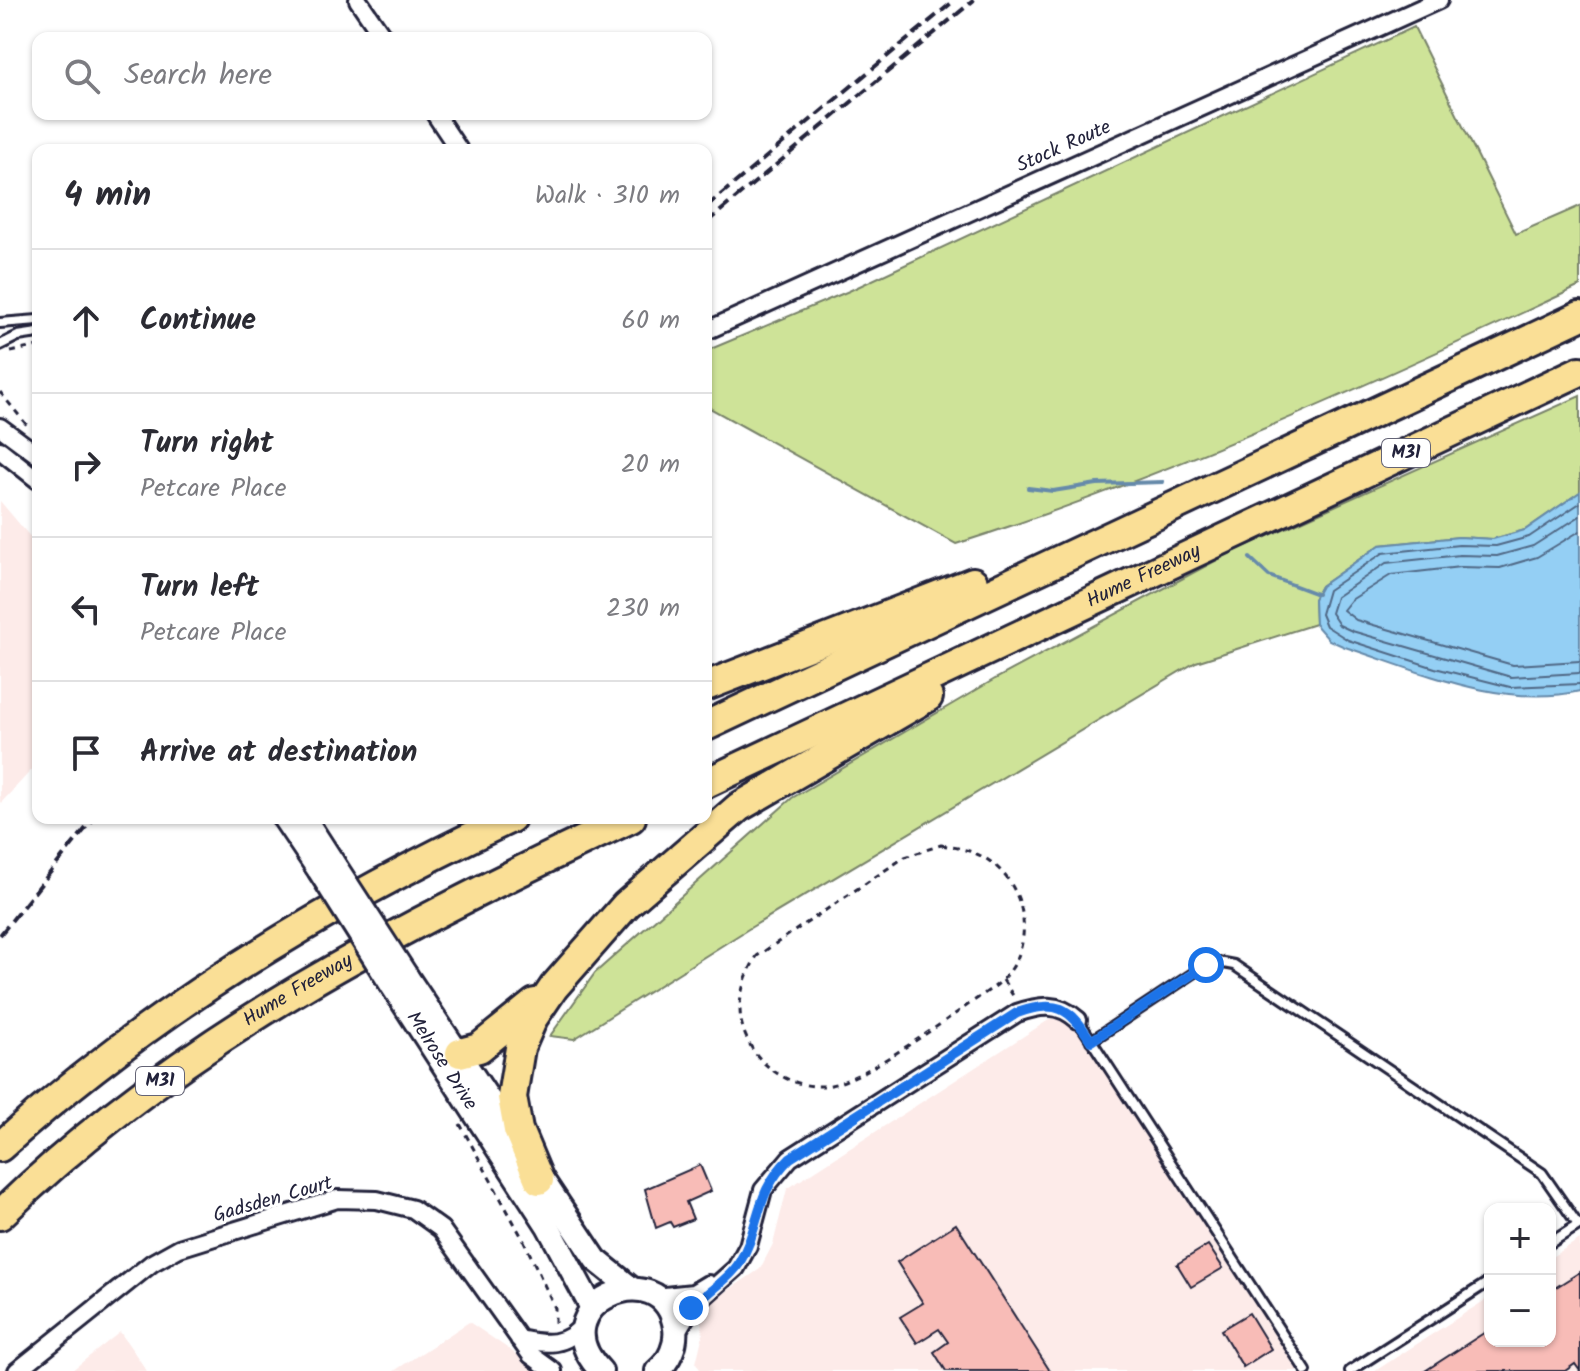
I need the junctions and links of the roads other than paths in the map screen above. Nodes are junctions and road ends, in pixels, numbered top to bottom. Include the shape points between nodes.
1 (358, 0) edge
2 (1439, 0) edge
3 (380, 32) edge
4 (439, 120) edge
5 (455, 144) edge
6 (1580, 316) edge
7 (32, 320) edge
8 (0, 323) edge
9 (712, 328) edge
10 (32, 334) edge
11 (0, 345) edge
12 (1580, 371) edge
13 (0, 427) edge
14 (1305, 446) junction
15 (0, 450) edge
16 (32, 451) edge
17 (32, 475) edge
18 (1007, 642) junction
19 (712, 684) edge
20 (712, 723) edge
21 (712, 780) edge
22 (289, 824) edge
23 (307, 824) edge
24 (498, 824) edge
25 (619, 824) edge
26 (326, 866) junction
27 (399, 980) junction
28 (554, 987) junction
29 (1078, 1020) joint
30 (426, 1037) junction
31 (1091, 1041) junction
32 (460, 1053) junction
33 (0, 1147) edge
34 (539, 1180) junction
35 (0, 1215) edge
36 (1579, 1224) edge
37 (1556, 1239) edge
38 (736, 1268) junction
39 (1484, 1285) edge
40 (632, 1289) junction
41 (656, 1297) junction
42 (588, 1316) junction
43 (676, 1333) junction
44 (519, 1339) junction
45 (667, 1366) edge
46 (17, 1371) edge
47 (553, 1371) edge
48 (601, 1371) edge
49 (1306, 1371) edge
50 (1350, 1371) edge

1 - 3 street
2 - 9 street, Stock Route
4 - 5 street
6 - 14 highway, M31
7 - 8 lane
10 - 11 lane
12 - 18 highway, Hume Freeway / M31
13 - 16 street
14 - 19 highway
14 - 20 highway, M31
15 - 17 street
18 - 21 highway, Hume Freeway / M31
18 - 28 highway via 974,672 739,807 626,905
22 - 26 main road, Melrose Drive
23 - 26 main road, Melrose Drive
24 - 33 highway, M31 via 260,952 103,1061
25 - 35 highway, Hume Freeway / M31 via 414,923 266,1008 169,1074
26 - 27 main road, Melrose Drive, bridge
27 - 30 main road, Melrose Drive
27 - 32 main road, Melrose Drive
28 - 32 highway via 504,1032
28 - 34 highway via 520,1048 512,1097 518,1130
29 - 31 lane
29 - 38 street via 1056,1006 1017,1013 790,1158 763,1190 748,1246
30 - 32 main road via 443,1050
30 - 42 main road, Melrose Drive via 548,1226
31 - 36 lane via 1206,965 1234,965 1542,1173
31 - 49 lane
32 - 34 main road, Melrose Drive
34 - 40 main road, Melrose Drive via 596,1260
36 - 37 lane
38 - 41 street via 693,1293
38 - 43 street via 691,1308
39 - 50 lane
40 - 41 main road
40 - 42 main road via 617,1290
41 - 43 main road via 670,1313
42 - 44 street via 560,1343
42 - 48 main road, Melrose Drive via 586,1349
43 - 45 main road
44 - 46 street, Gadsden Court via 441,1229 413,1209 377,1200 337,1199 179,1248 152,1263
44 - 47 street, Gadsden Court

